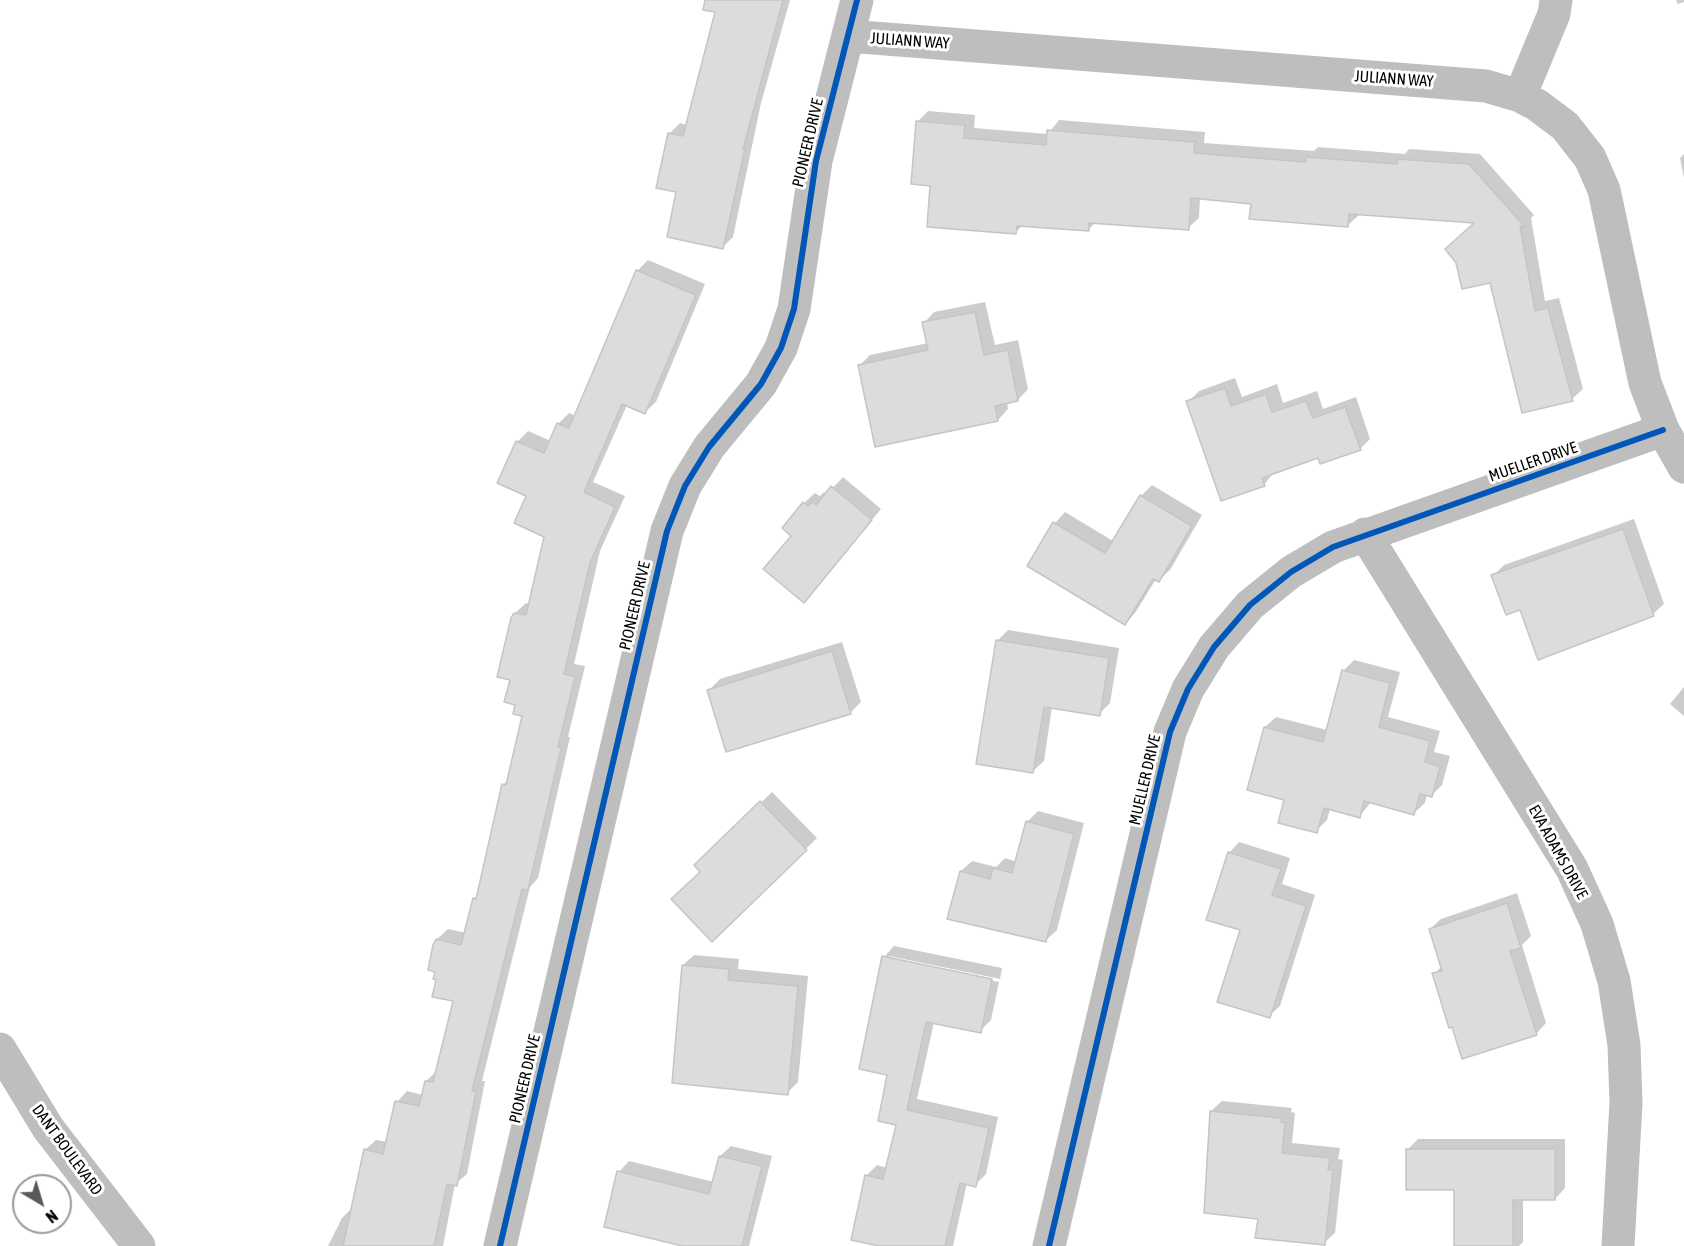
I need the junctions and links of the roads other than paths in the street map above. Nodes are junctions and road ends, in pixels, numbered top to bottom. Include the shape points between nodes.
1 (857, 0) edge
2 (1556, 0) edge
3 (848, 36) junction
4 (1520, 96) junction
5 (1663, 430) junction
6 (1684, 468) edge
7 (1365, 534) junction
8 (0, 1049) edge
9 (139, 1246) edge
10 (500, 1246) edge
11 (1050, 1246) edge
12 (1618, 1246) edge

1 - 3 street, PIONEER DRIVE
2 - 4 street via 1554,14
3 - 4 street, JULIANN WAY via 1486,86
3 - 10 street, PIONEER DRIVE via 816,161 794,309 781,348 760,384 709,447 686,486 667,531
4 - 5 street, JULIANN WAY via 1565,126 1590,158 1604,190 1638,355
5 - 6 street, JULIANN WAY
5 - 7 street, MUELLER DRIVE
7 - 11 street, MUELLER DRIVE via 1333,547 1291,572 1250,605 1214,647 1188,690 1170,732
7 - 12 street, EVA ADAMS DRIVE via 1572,869 1597,924 1614,981 1624,1045 1626,1102
8 - 9 street, DANT BOULEVARD via 48,1128

